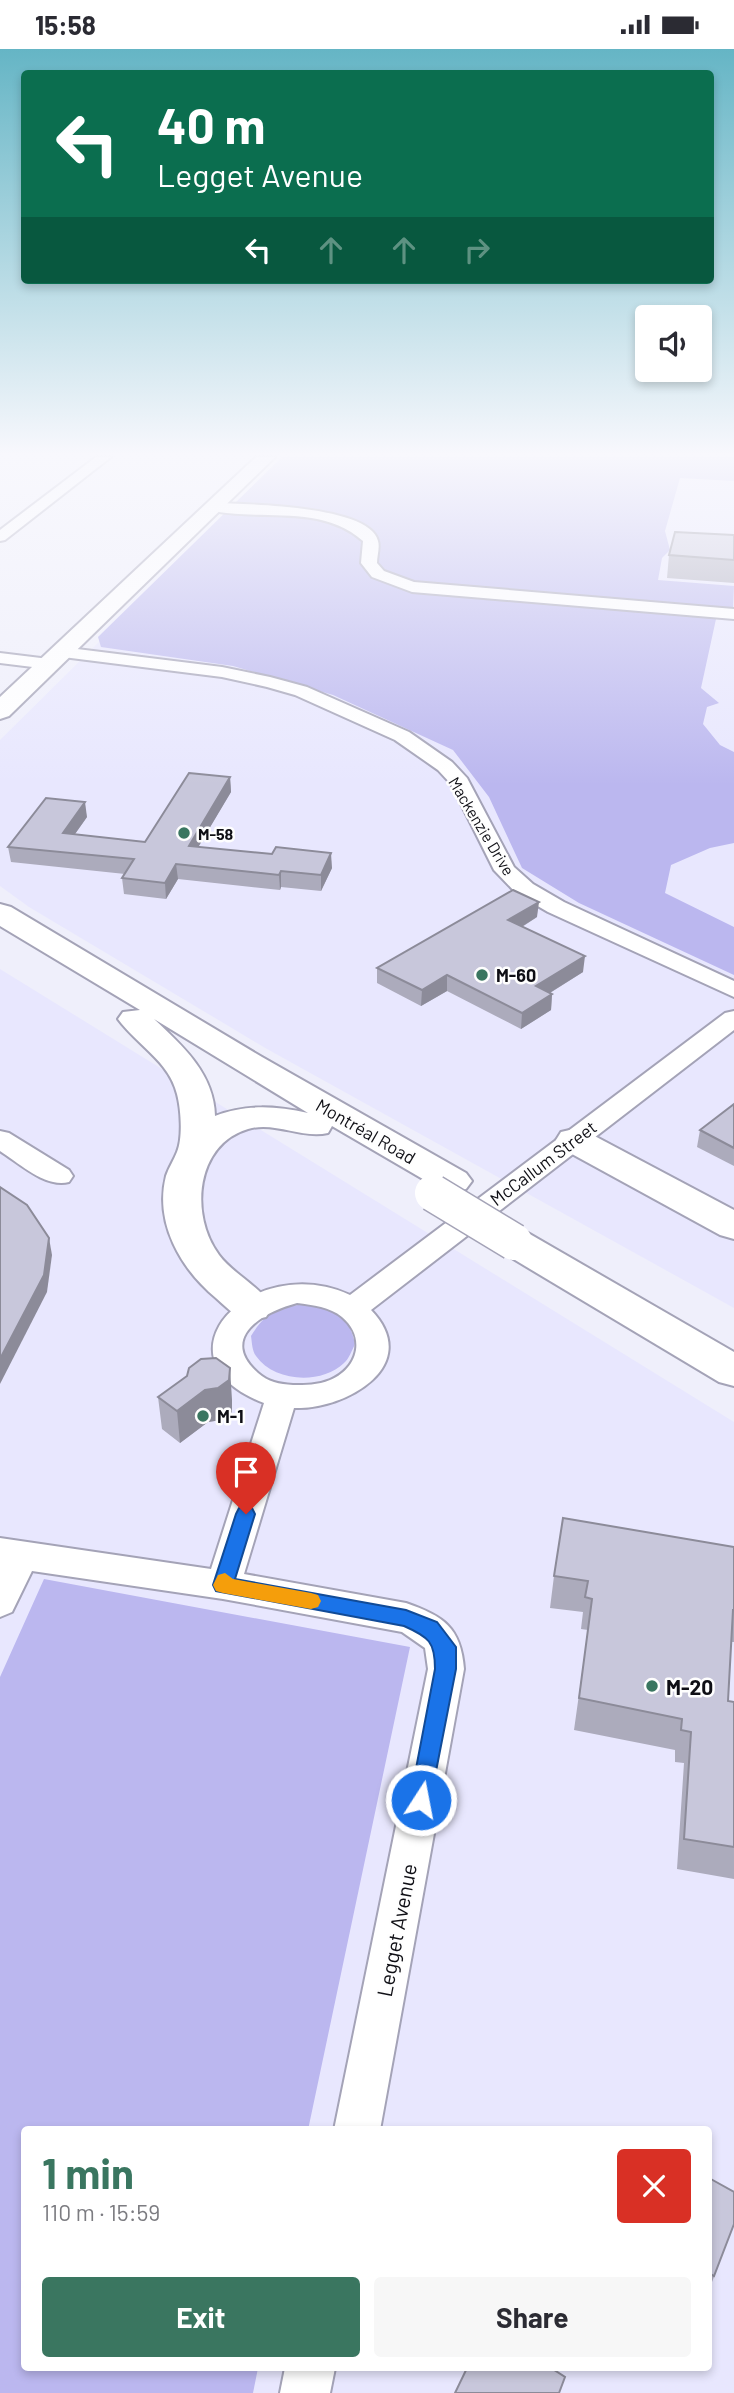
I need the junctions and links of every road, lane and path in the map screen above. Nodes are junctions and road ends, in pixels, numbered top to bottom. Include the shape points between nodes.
1 (151, 566) edge
2 (372, 566) edge
3 (734, 614) edge
4 (0, 658) edge
5 (55, 658) junction
6 (0, 712) edge
7 (0, 913) edge
8 (0, 941) edge
9 (734, 990) edge
10 (135, 1019) junction
11 (734, 1019) edge
12 (315, 1125) junction
13 (0, 1139) edge
14 (574, 1140) junction
15 (196, 1149) junction
16 (60, 1176) dead end
17 (443, 1187) junction
18 (734, 1226) edge
19 (524, 1235) junction
20 (252, 1307) junction
21 (353, 1308) junction
22 (734, 1345) edge
23 (734, 1371) edge
24 (282, 1396) junction
25 (11, 1554) edge
26 (223, 1585) junction
27 (0, 1602) edge
28 (358, 2126) edge
29 (309, 2371) edge
30 (305, 2393) edge

1 - 5 main road
2 - 3 street via 378,574 412,587
4 - 5 street, Mackenzie Drive
5 - 6 main road
5 - 9 street, Mackenzie Drive via 222,672 270,682 402,736 460,782 505,870 525,889
7 - 17 main road, Montréal Road
8 - 10 main road, Montréal Road
10 - 12 main road, Montréal Road
10 - 15 main road via 180,1064 192,1084 197,1104
11 - 14 street, McCallum Street
12 - 15 main road via 268,1117 242,1119 220,1128
12 - 17 main road, Montréal Road
13 - 16 street
14 - 18 main road
14 - 21 street, McCallum Street
15 - 20 main road via 182,1187 183,1223 202,1260
17 - 19 main road, Montréal Road, bridge
19 - 22 main road, Montréal Road
19 - 23 main road, Montréal Road
20 - 21 street via 297,1293 331,1297
20 - 24 street via 229,1333 230,1362 248,1383
21 - 24 street via 369,1325 374,1343 364,1371 332,1392 305,1398
24 - 26 street
25 - 26 street, Legget Avenue
25 - 27 street
26 - 28 street, Legget Avenue via 406,1618 430,1628 446,1647 446,1669
29 - 30 street

